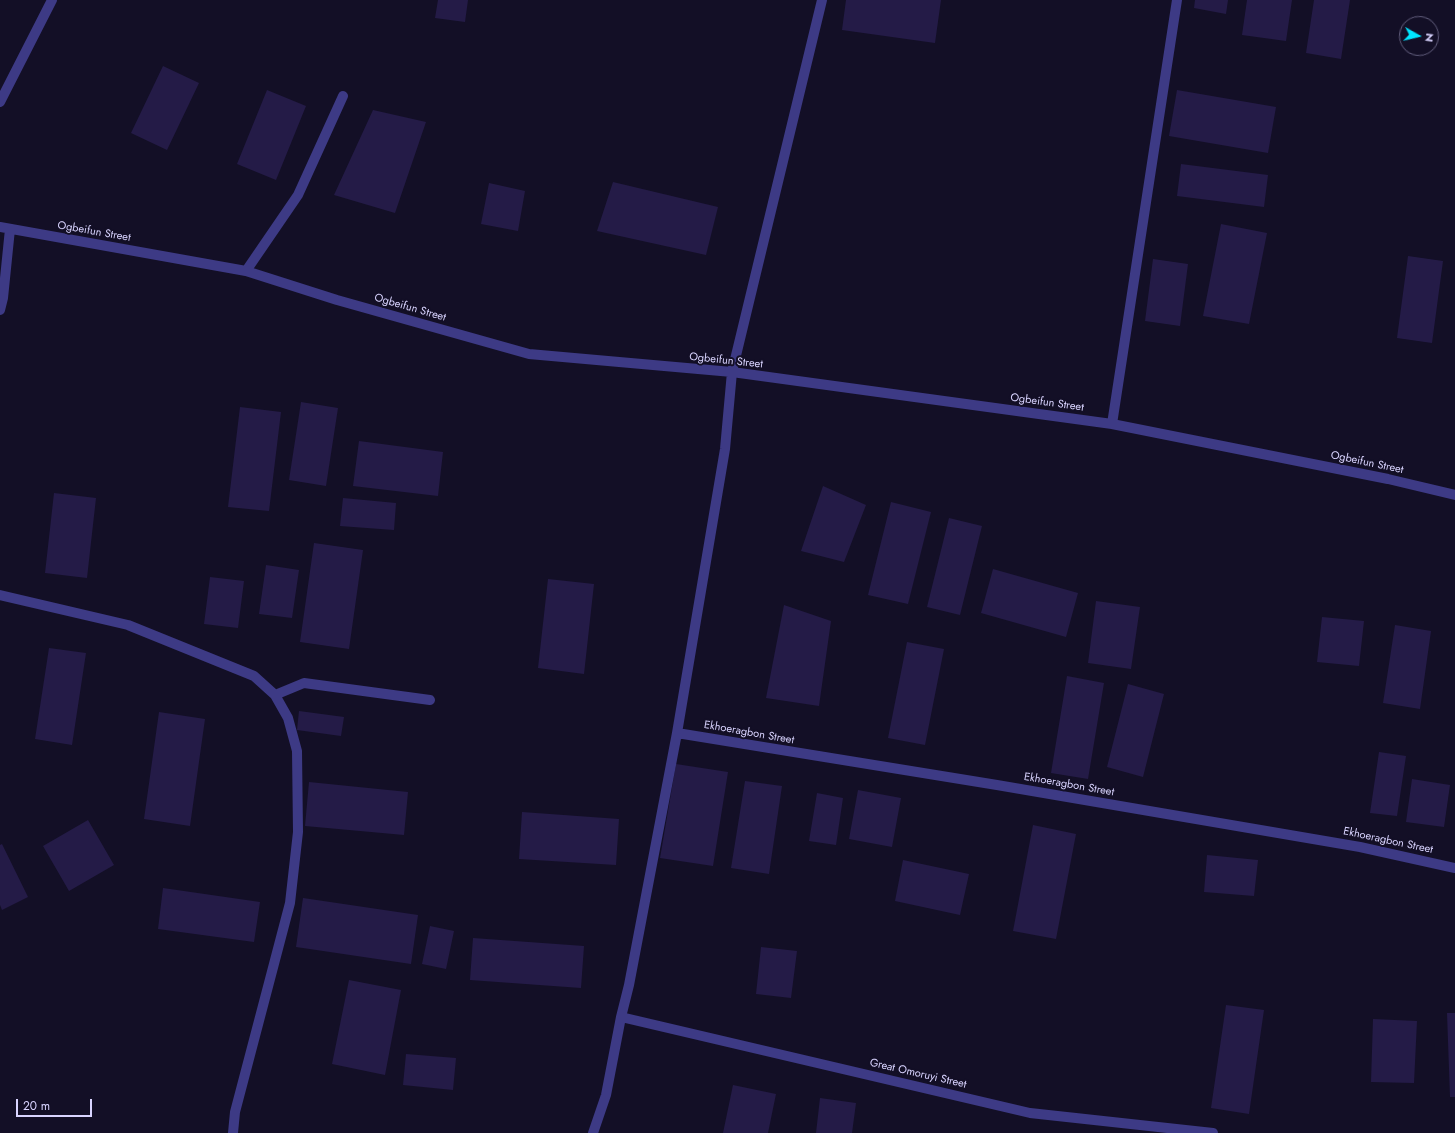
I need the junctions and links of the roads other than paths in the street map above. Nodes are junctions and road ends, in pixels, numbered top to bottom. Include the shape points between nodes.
1 (52, 0) edge
2 (822, 0) edge
3 (1177, 0) edge
4 (343, 96) dead end
5 (0, 102) edge
6 (5, 228) edge
7 (246, 271) junction
8 (0, 310) edge
9 (732, 372) junction
10 (1112, 424) junction
11 (1455, 496) edge
12 (0, 595) edge
13 (275, 695) junction
14 (430, 700) dead end
15 (678, 733) junction
16 (1455, 868) edge
17 (621, 1017) junction
18 (233, 1133) edge
19 (593, 1133) edge
20 (1213, 1133) edge

1 - 5 street
2 - 9 street
3 - 10 street
4 - 7 street via 298,195
6 - 7 street, Ogbeifun Street
6 - 8 street via 3,298
7 - 9 street, Ogbeifun Street via 337,300 529,354
9 - 10 street, Ogbeifun Street
9 - 15 street via 725,449
10 - 11 street, Ogbeifun Street via 1388,479
12 - 13 street via 128,625 254,676
13 - 14 street via 304,683
13 - 18 street via 288,718 297,751 298,832 290,903 235,1112
15 - 16 street, Ekhoeragbon Street via 1360,847
15 - 17 street
17 - 19 street via 606,1095
17 - 20 street, Great Omoruyi Street via 1030,1113

